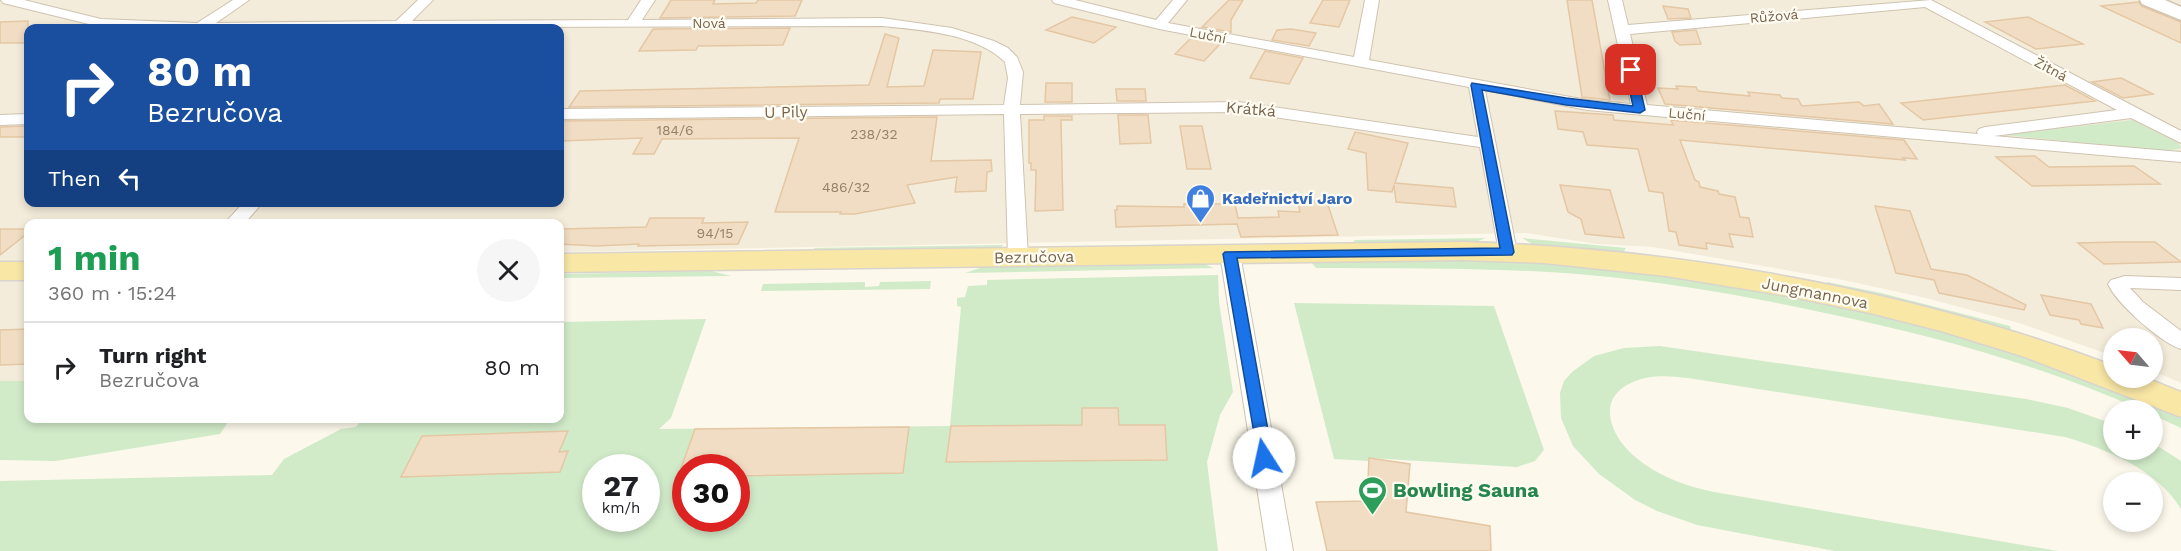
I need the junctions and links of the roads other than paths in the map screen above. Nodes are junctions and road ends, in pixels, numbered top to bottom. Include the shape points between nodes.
1 (8, 0) edge
2 (242, 0) edge
3 (426, 0) edge
4 (648, 0) edge
5 (1059, 0) edge
6 (1180, 0) edge
7 (1372, 0) edge
8 (1615, 0) edge
9 (2149, 0) edge
10 (1924, 1) edge
11 (2181, 14) edge
12 (120, 24) edge
13 (204, 24) edge
14 (401, 24) edge
15 (632, 24) junction
16 (564, 25) edge
17 (1159, 25) junction
18 (1622, 30) junction
19 (1361, 61) junction
20 (1476, 85) junction
21 (1012, 110) junction
22 (1640, 110) junction
23 (2131, 113) junction
24 (564, 114) edge
25 (24, 119) edge
26 (0, 120) edge
27 (1949, 137) junction
28 (2181, 138) edge
29 (1487, 143) junction
30 (2181, 157) edge
31 (249, 207) edge
32 (238, 219) edge
33 (1508, 252) junction
34 (1230, 254) junction
35 (1018, 257) junction
36 (564, 264) edge
37 (0, 271) edge
38 (24, 271) edge
39 (2181, 284) edge
40 (2181, 342) edge
41 (2103, 374) edge
42 (2139, 388) edge
43 (2181, 405) edge
44 (1280, 551) edge

1 - 12 street, Nová via 100,23
2 - 13 street
3 - 14 street
4 - 15 street
5 - 17 street, Luční
6 - 17 street
7 - 19 street
8 - 18 street
9 - 11 main road
10 - 18 street, Růžová
10 - 23 street, Žitná
15 - 16 street, Nová
15 - 21 street, Nová via 882,22 938,29 1008,56 1016,69
17 - 19 street, Luční
18 - 22 street
19 - 20 street, Luční
20 - 22 street, Luční via 1566,102
20 - 29 street
21 - 24 street, U Pily
21 - 29 street, Krátká via 1239,106
21 - 35 street, Nová
22 - 27 street, Luční
23 - 27 street
23 - 28 street, Žitná
25 - 26 street
27 - 30 street, Luční
29 - 33 street
31 - 32 street
33 - 34 main road, Bezručova
33 - 41 main road, Jungmannova via 1636,261 1829,295 1949,322
34 - 35 main road, Bezručova
34 - 44 street
35 - 36 main road, Bezručova
37 - 38 main road
39 - 40 street via 2118,284 2131,302
42 - 43 main road, Jungmannova

